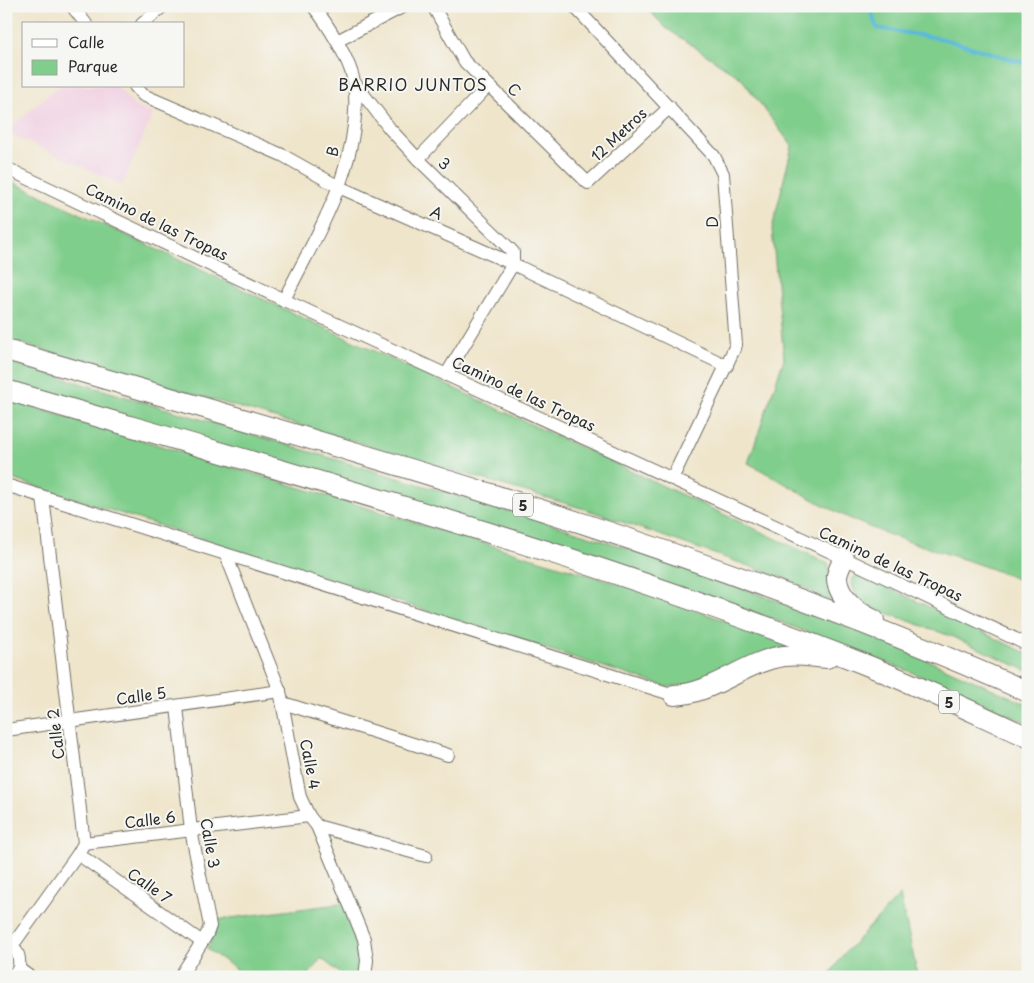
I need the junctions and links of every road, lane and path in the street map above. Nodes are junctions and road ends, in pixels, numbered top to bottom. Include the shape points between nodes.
1 (72, 6) edge
2 (163, 6) edge
3 (313, 6) edge
4 (404, 6) edge
5 (433, 6) edge
6 (574, 6) edge
7 (84, 22) edge
8 (144, 22) edge
9 (337, 41) junction
10 (354, 82) junction
11 (488, 86) junction
12 (137, 88) edge
13 (670, 107) junction
14 (418, 159) junction
15 (6, 168) edge
16 (588, 183) joint
17 (339, 187) junction
18 (513, 264) junction
19 (284, 300) junction
20 (6, 350) edge
21 (727, 366) junction
22 (446, 375) junction
23 (6, 390) edge
24 (672, 479) junction
25 (6, 485) edge
26 (43, 497) junction
27 (226, 555) junction
28 (844, 558) junction
29 (908, 640) junction
30 (1028, 645) edge
31 (870, 667) junction
32 (1028, 692) edge
33 (674, 695) joint
34 (282, 697) junction
35 (177, 707) junction
36 (70, 721) junction
37 (6, 730) edge
38 (1028, 737) edge
39 (448, 755) dead end
40 (313, 821) junction
41 (191, 830) junction
42 (81, 849) junction
43 (426, 856) dead end
44 (202, 942) junction
45 (9, 945) edge
46 (15, 973) edge
47 (30, 977) edge
48 (180, 977) edge
49 (365, 977) edge

1 - 7 street
2 - 8 street
3 - 9 street, B
4 - 9 street
5 - 11 street, C via 464,61
6 - 13 street, D
9 - 10 street, B
10 - 14 street, 3
10 - 17 street, B via 352,137
11 - 14 street
11 - 16 street, C
12 - 17 street, A via 143,94 282,155
13 - 16 street, 12 Metros
13 - 21 street, D via 714,156 723,174 736,345
14 - 18 street, 3 via 512,252
15 - 19 street, Camino de las Tropas
17 - 18 street, A
17 - 19 street, B
18 - 21 street, A
18 - 22 street
19 - 22 street, Camino de las Tropas
20 - 29 highway, 5 via 452,482 613,534
21 - 24 street, D
22 - 24 street, Camino de las Tropas
23 - 31 highway, 5 via 478,530 653,586
24 - 28 street, Camino de las Tropas
25 - 26 street
26 - 27 street
26 - 36 street, Calle 2
27 - 33 street
27 - 34 street, Calle 4
28 - 29 highway via 837,575 843,596 862,613
28 - 30 street, Camino de las Tropas
29 - 32 highway, 5
31 - 33 highway via 835,659 782,656 690,695
31 - 38 highway, 5
34 - 35 street, Calle 5
34 - 39 street, Calle 5
34 - 40 street, Calle 4 via 300,797
35 - 36 street, Calle 5
35 - 41 street, Calle 3
36 - 37 street, Calle 5
36 - 42 street, Calle 2
40 - 41 street, Calle 6
40 - 43 street, Calle 6
40 - 49 street, Calle 4 via 364,938
41 - 42 street, Calle 6
41 - 44 street, Calle 3 via 210,926
42 - 44 street, Calle 7
42 - 45 street
44 - 48 street, Calle 3
45 - 46 street via 20,959
46 - 47 street

